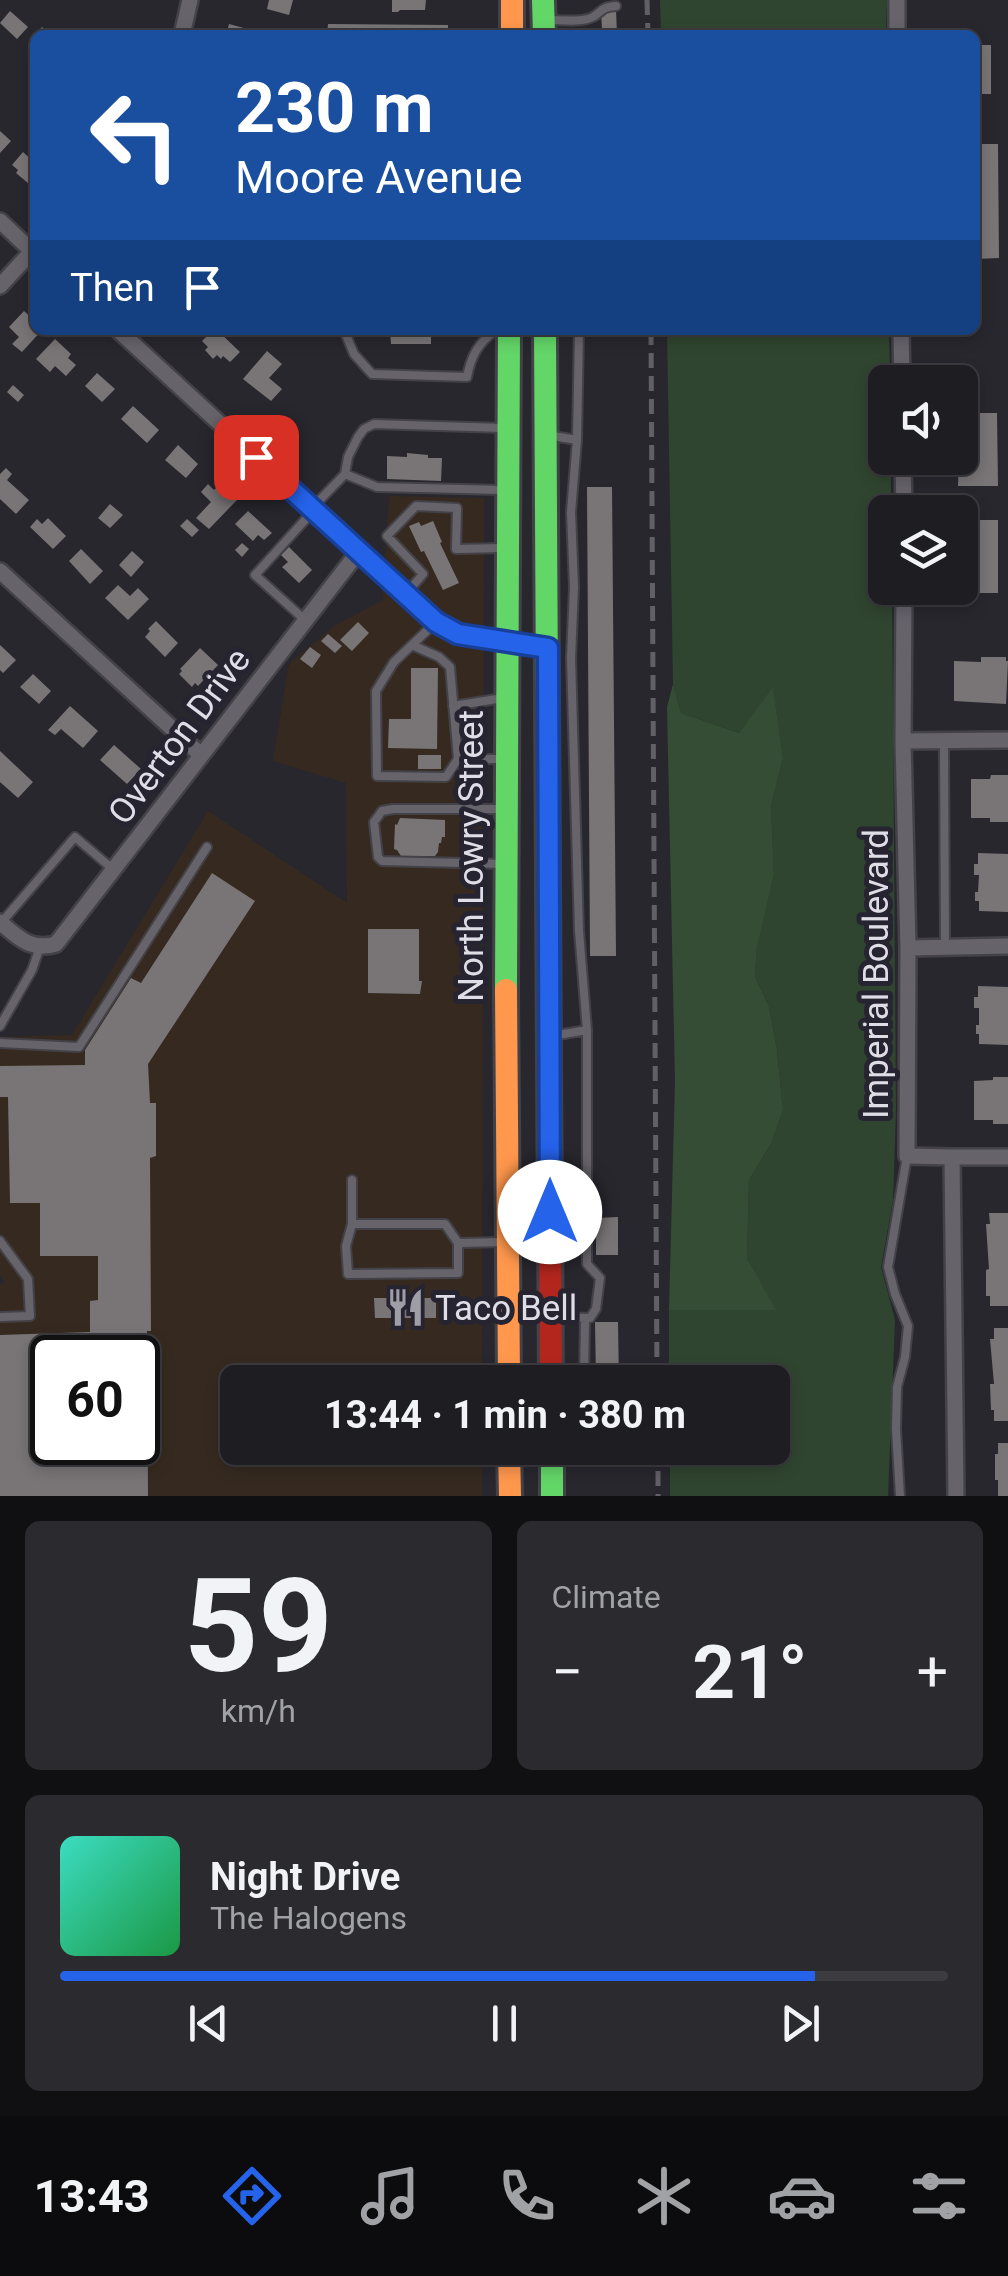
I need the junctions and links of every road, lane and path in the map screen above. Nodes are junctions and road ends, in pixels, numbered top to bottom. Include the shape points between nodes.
1 (190, 0) edge
2 (512, 0) edge
3 (897, 0) edge
4 (616, 6) dead end
5 (543, 18) edge
6 (183, 30) edge
7 (512, 30) edge
8 (897, 30) edge
9 (0, 221) edge
10 (30, 247) edge
11 (30, 255) edge
12 (0, 286) edge
13 (123, 335) edge
14 (346, 335) edge
15 (489, 335) edge
16 (508, 335) edge
17 (546, 335) edge
18 (579, 335) edge
19 (902, 335) edge
20 (902, 365) edge
21 (508, 428) junction
22 (546, 435) junction
23 (577, 440) junction
24 (345, 474) junction
25 (507, 490) junction
26 (313, 509) junction
27 (506, 548) junction
28 (359, 551) junction
29 (0, 570) edge
30 (406, 594) junction
31 (904, 605) edge
32 (306, 621) junction
33 (436, 622) junction
34 (506, 641) junction
35 (412, 645) junction
36 (548, 648) junction
37 (506, 698) junction
38 (453, 706) junction
39 (944, 740) junction
40 (1008, 740) edge
41 (903, 741) junction
42 (202, 755) junction
43 (458, 758) junction
44 (506, 759) junction
45 (506, 809) junction
46 (207, 847) dead end
47 (505, 864) junction
48 (115, 870) junction
49 (0, 922) edge
50 (1008, 946) edge
51 (40, 947) junction
52 (908, 948) junction
53 (945, 948) junction
54 (0, 1026) edge
55 (588, 1030) junction
56 (550, 1036) junction
57 (507, 1039) junction
58 (0, 1043) edge
59 (907, 1156) junction
60 (1008, 1157) edge
61 (952, 1158) junction
62 (352, 1180) dead end
63 (352, 1224) junction
64 (0, 1241) edge
65 (458, 1242) junction
66 (508, 1242) junction
67 (0, 1317) edge
68 (551, 1317) junction
69 (585, 1318) junction
70 (509, 1365) edge
71 (552, 1365) edge
72 (584, 1365) edge
73 (509, 1465) edge
74 (552, 1465) edge
75 (510, 1496) edge
76 (552, 1496) edge
77 (900, 1496) edge
78 (956, 1496) edge

1 - 6 street
2 - 7 main road
3 - 8 street
4 - 5 lane via 588,18
9 - 10 street
11 - 12 street
13 - 26 street
14 - 15 lane via 372,374 467,377 470,359
16 - 21 main road, North Lowry Street
17 - 22 main road
18 - 23 lane
19 - 20 street
21 - 24 lane via 374,424 364,429
21 - 25 main road, North Lowry Street
22 - 23 lane
22 - 36 main road
23 - 55 lane via 571,512 574,779
24 - 25 lane via 377,486
24 - 26 lane
25 - 27 main road, North Lowry Street
26 - 28 street
26 - 32 lane via 255,575
27 - 30 lane via 456,549 457,508 416,506 387,536 424,574
27 - 34 main road, North Lowry Street
28 - 30 street
28 - 32 street, Overton Drive
29 - 42 street
30 - 33 street
31 - 41 street, Imperial Boulevard
32 - 42 street, Overton Drive
33 - 34 street via 458,634
33 - 35 lane
34 - 36 street
34 - 37 main road, North Lowry Street
35 - 38 lane via 450,667
35 - 43 lane via 376,691 377,776 446,776
36 - 56 main road
37 - 38 lane
37 - 44 main road, North Lowry Street
38 - 43 lane
39 - 40 street
39 - 41 street
39 - 53 lane
41 - 52 street, Imperial Boulevard
42 - 48 street, Overton Drive
43 - 44 lane
44 - 45 main road, North Lowry Street
45 - 47 main road, North Lowry Street
45 - 47 lane via 393,809 374,822 382,861
46 - 58 lane via 79,1046
47 - 57 main road, North Lowry Street
48 - 49 lane via 75,838
48 - 51 street, Overton Drive via 56,944
49 - 51 street
50 - 53 street
51 - 54 lane
52 - 53 street
52 - 59 street, Imperial Boulevard
55 - 56 lane
55 - 69 lane via 587,1264 600,1278 596,1309
56 - 57 main road
56 - 68 main road
57 - 66 main road, North Lowry Street
59 - 61 street, Imperial Boulevard
59 - 77 lane via 888,1267 908,1326 897,1387
60 - 61 street, Imperial Boulevard
61 - 78 street
62 - 63 lane
63 - 65 lane via 445,1224
63 - 65 lane via 348,1274 458,1273
64 - 67 lane via 28,1279 30,1316
65 - 66 lane
66 - 70 main road, North Lowry Street
68 - 69 lane
68 - 71 main road
69 - 72 lane
73 - 75 main road
74 - 76 main road

